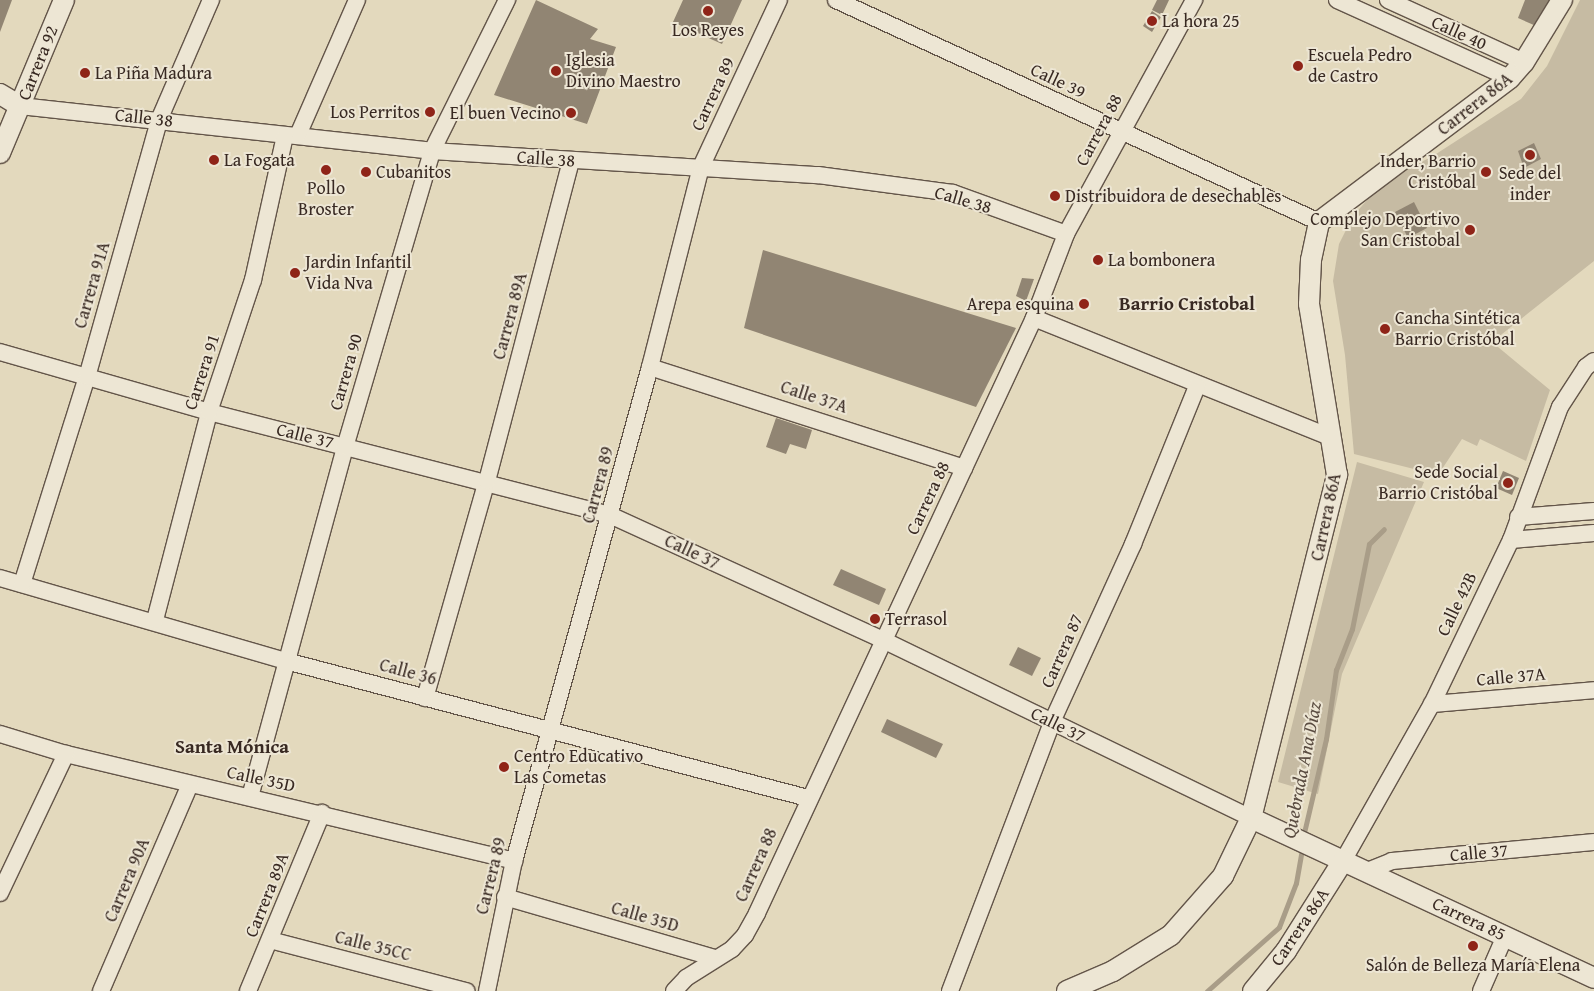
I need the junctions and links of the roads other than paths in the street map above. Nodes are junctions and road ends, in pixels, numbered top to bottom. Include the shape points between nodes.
1 (64, 0) edge
2 (211, 0) edge
3 (357, 0) edge
4 (507, 0) edge
5 (779, 0) edge
6 (836, 0) edge
7 (1194, 0) edge
8 (1337, 0) edge
9 (1388, 0) edge
10 (1562, 0) edge
11 (1524, 62) junction
12 (1510, 78) junction
13 (0, 94) edge
14 (20, 106) junction
15 (0, 115) edge
16 (159, 120) junction
17 (1121, 132) junction
18 (292, 136) junction
19 (432, 151) junction
20 (0, 153) edge
21 (571, 161) junction
22 (701, 167) junction
23 (1319, 222) junction
24 (1066, 234) junction
25 (1034, 318) junction
26 (0, 352) edge
27 (1591, 365) edge
28 (650, 367) junction
29 (87, 377) junction
30 (1198, 386) junction
31 (209, 412) junction
32 (1330, 437) junction
33 (345, 447) junction
34 (964, 468) junction
35 (487, 481) junction
36 (1594, 511) edge
37 (610, 515) junction
38 (1518, 517) junction
39 (1594, 533) edge
40 (1511, 540) junction
41 (0, 578) edge
42 (22, 584) junction
43 (155, 620) junction
44 (885, 641) junction
45 (286, 661) junction
46 (1594, 690) edge
47 (425, 698) junction
48 (1432, 704) junction
49 (1052, 722) junction
50 (552, 729) junction
51 (0, 734) edge
52 (66, 754) junction
53 (190, 784) junction
54 (250, 797) junction
55 (808, 798) junction
56 (322, 813) junction
57 (1251, 818) junction
58 (1594, 842) edge
59 (1336, 858) junction
60 (514, 861) junction
61 (1365, 872) junction
62 (0, 893) edge
63 (505, 897) junction
64 (1505, 936) junction
65 (270, 940) junction
66 (715, 958) junction
67 (1594, 978) edge
68 (101, 991) edge
69 (248, 991) edge
70 (466, 991) edge
71 (487, 991) edge
72 (674, 991) edge
73 (950, 991) edge
74 (1067, 991) edge
75 (1253, 991) edge
76 (1480, 991) edge

1 - 14 street, Carrera 92
2 - 16 street, Carrera 91A
3 - 18 street, Carrera 91
4 - 19 street, Carrera 90
5 - 22 street, Carrera 89
6 - 17 street, Calle 39
7 - 17 street, Carrera 88
8 - 12 street, Calle 40
9 - 11 street, Calle 40
10 - 11 street, Carrera 86A
11 - 12 street, Carrera 86A
12 - 23 street, Carrera 86A
13 - 14 street, Calle 38
14 - 15 street, Calle 38
14 - 16 street, Calle 38
14 - 20 street, Carrera 92
16 - 18 street, Calle 38
16 - 29 street, Carrera 91A
17 - 23 street, Calle 39
17 - 24 street, Carrera 88
18 - 19 street, Calle 38
18 - 31 street, Carrera 91 via 253,280
19 - 21 street, Calle 38
19 - 33 street, Carrera 90
21 - 22 street, Calle 38
21 - 35 street, Carrera 89A
22 - 24 street, Calle 38 via 818,175 952,193
22 - 28 street, Carrera 89
23 - 32 street, Carrera 86A via 1311,260 1309,304
24 - 25 street, Carrera 88
25 - 30 street
25 - 34 street, Carrera 88
26 - 29 street, Calle 37
27 - 38 street, Calle 42B via 1560,407
28 - 34 street, Calle 37A
28 - 37 street, Carrera 89
29 - 31 street, Calle 37
29 - 42 street, Carrera 91A
30 - 32 street
30 - 49 street, Carrera 87 via 1133,544
31 - 33 street, Calle 37
31 - 43 street, Carrera 91
32 - 57 street, Carrera 86A via 1337,475
33 - 35 street, Calle 37
33 - 45 street, Carrera 90
34 - 44 street, Carrera 88
35 - 37 street, Calle 37
35 - 47 street, Carrera 89A
36 - 38 street
37 - 44 street, Calle 37
37 - 50 street, Carrera 89
38 - 40 street, Calle 42B
39 - 40 street
40 - 48 street, Calle 42B
41 - 42 street, Calle 36
42 - 43 street, Calle 36
43 - 45 street, Calle 36
44 - 49 street, Calle 37
44 - 55 street, Carrera 88
45 - 47 street, Calle 36
45 - 54 street, Carrera 90
46 - 48 street, Calle 37A
47 - 50 street, Calle 36
48 - 59 street, Calle 42B
49 - 57 street, Calle 37
49 - 73 street, Carrera 87
50 - 55 street, Calle 36
50 - 60 street, Carrera 89
51 - 52 street, Calle 35D
52 - 53 street, Calle 35D
52 - 62 street
53 - 54 street, Calle 35D
53 - 68 street, Carrera 90A
54 - 56 street, Calle 35D
55 - 66 street, Carrera 88 via 745,935
56 - 60 street, Calle 35D
56 - 65 street, Carrera 89A
57 - 59 street, Calle 37
57 - 74 street, Carrera 86A via 1223,876 1171,935 1113,971
58 - 61 street, Calle 37 via 1392,861
59 - 61 street, Carrera 85
59 - 75 street, Carrera 86A via 1286,951
60 - 63 street, Carrera 89
61 - 64 street, Carrera 85
63 - 66 street, Calle 35D
63 - 71 street, Carrera 89
64 - 67 street, Carrera 85
64 - 76 street
65 - 69 street, Carrera 89A
65 - 70 street, Calle 35CC
66 - 72 street, Carrera 88 via 686,978

